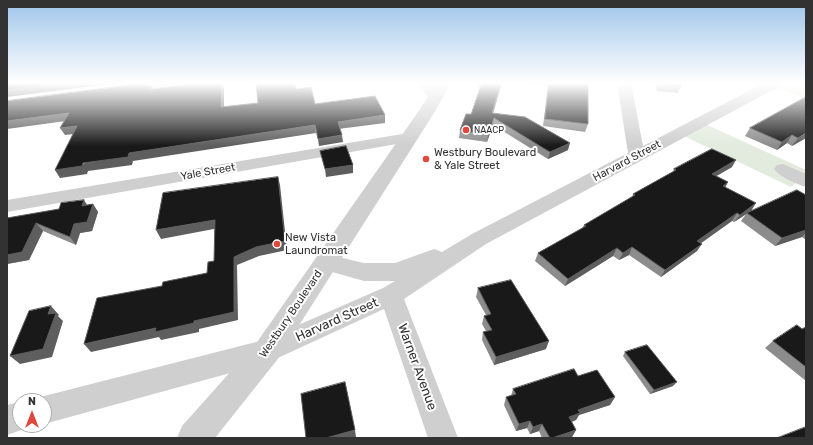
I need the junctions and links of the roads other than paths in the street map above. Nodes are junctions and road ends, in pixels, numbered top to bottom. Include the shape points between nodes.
1 (426, 104) edge
2 (628, 104) edge
3 (736, 104) edge
4 (408, 138) junction
5 (637, 156) junction
6 (784, 169) dead end
7 (806, 181) edge
8 (7, 206) edge
9 (479, 239) junction
10 (326, 262) junction
11 (391, 295) junction
12 (267, 352) junction
13 (52, 408) edge
14 (194, 438) edge
15 (443, 438) edge

1 - 4 street, Westbury Boulevard
2 - 5 street
3 - 5 street, Harvard Street
4 - 8 street, Yale Street
4 - 10 street, Westbury Boulevard
5 - 9 street, Harvard Street
6 - 7 street
9 - 10 street, Harvard Street via 396,272 364,272
9 - 11 street, Harvard Street
10 - 12 street, Westbury Boulevard
11 - 12 street, Harvard Street
11 - 15 street, Warner Avenue
12 - 13 street, Harvard Street
12 - 14 street, Westbury Boulevard

